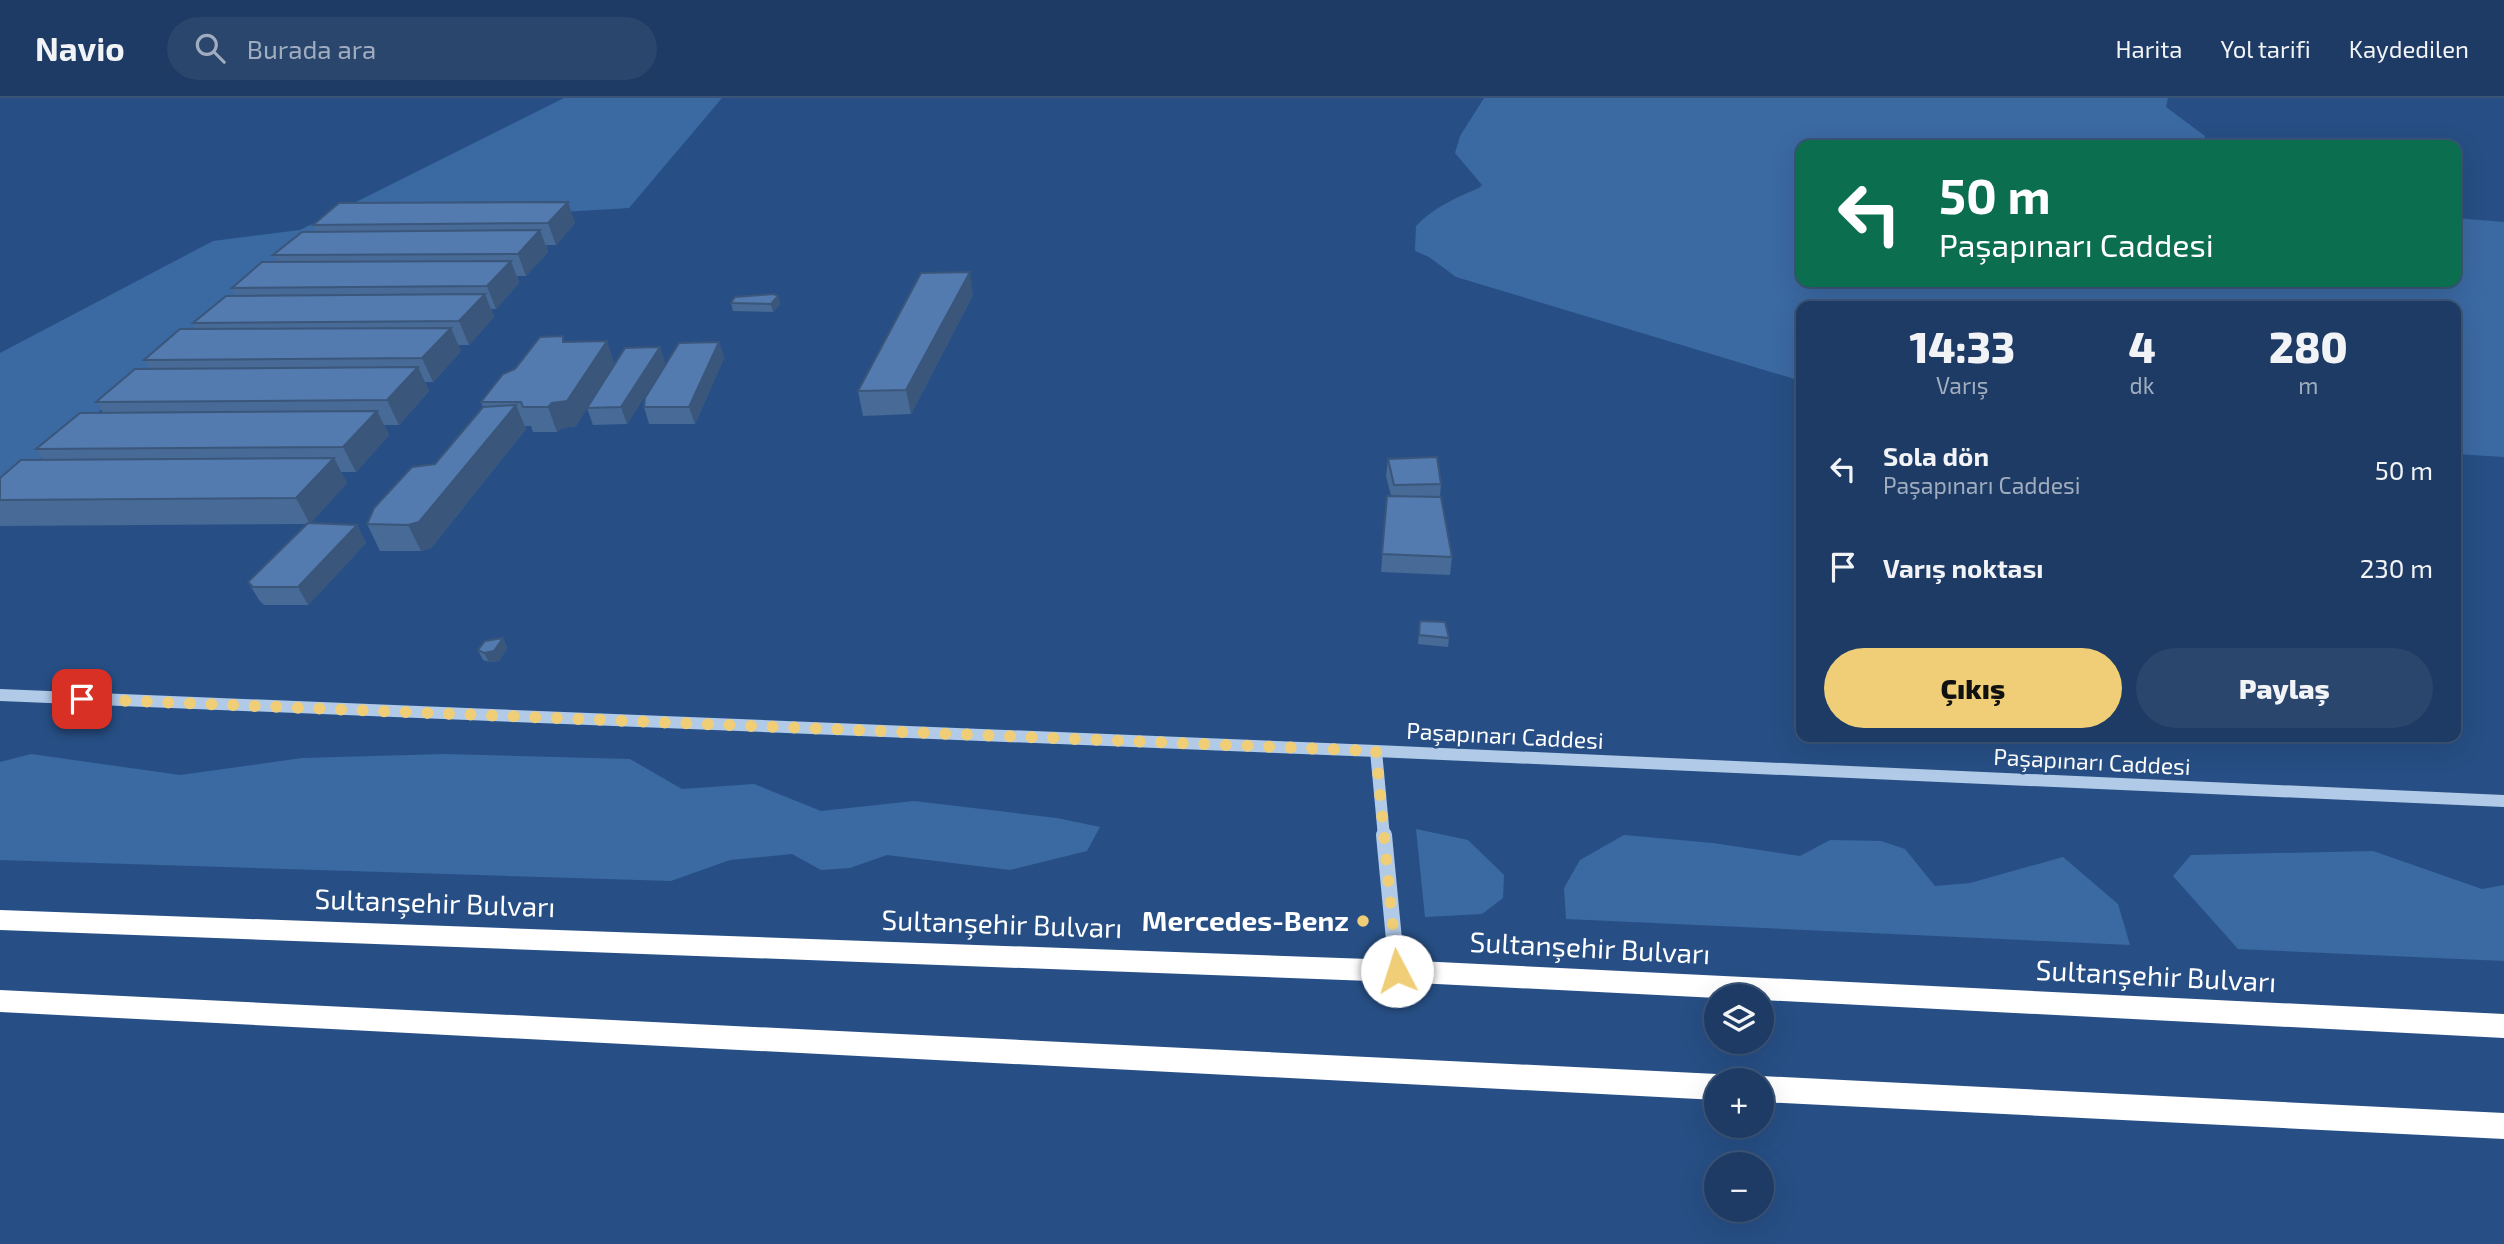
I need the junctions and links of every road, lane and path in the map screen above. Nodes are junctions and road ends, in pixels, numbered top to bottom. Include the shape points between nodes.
1 (0, 695) edge
2 (1376, 751) junction
3 (2504, 801) edge
4 (0, 920) edge
5 (1397, 971) junction
6 (0, 1001) edge
7 (2504, 1026) edge
8 (1704, 1086) edge
9 (1774, 1090) edge
10 (2504, 1126) edge

1 - 2 street, Paşapınarı Caddesi
2 - 3 street, Paşapınarı Caddesi
2 - 5 street
4 - 5 highway, Sultanşehir Bulvarı
5 - 7 highway, Sultanşehir Bulvarı
6 - 8 highway
9 - 10 highway

